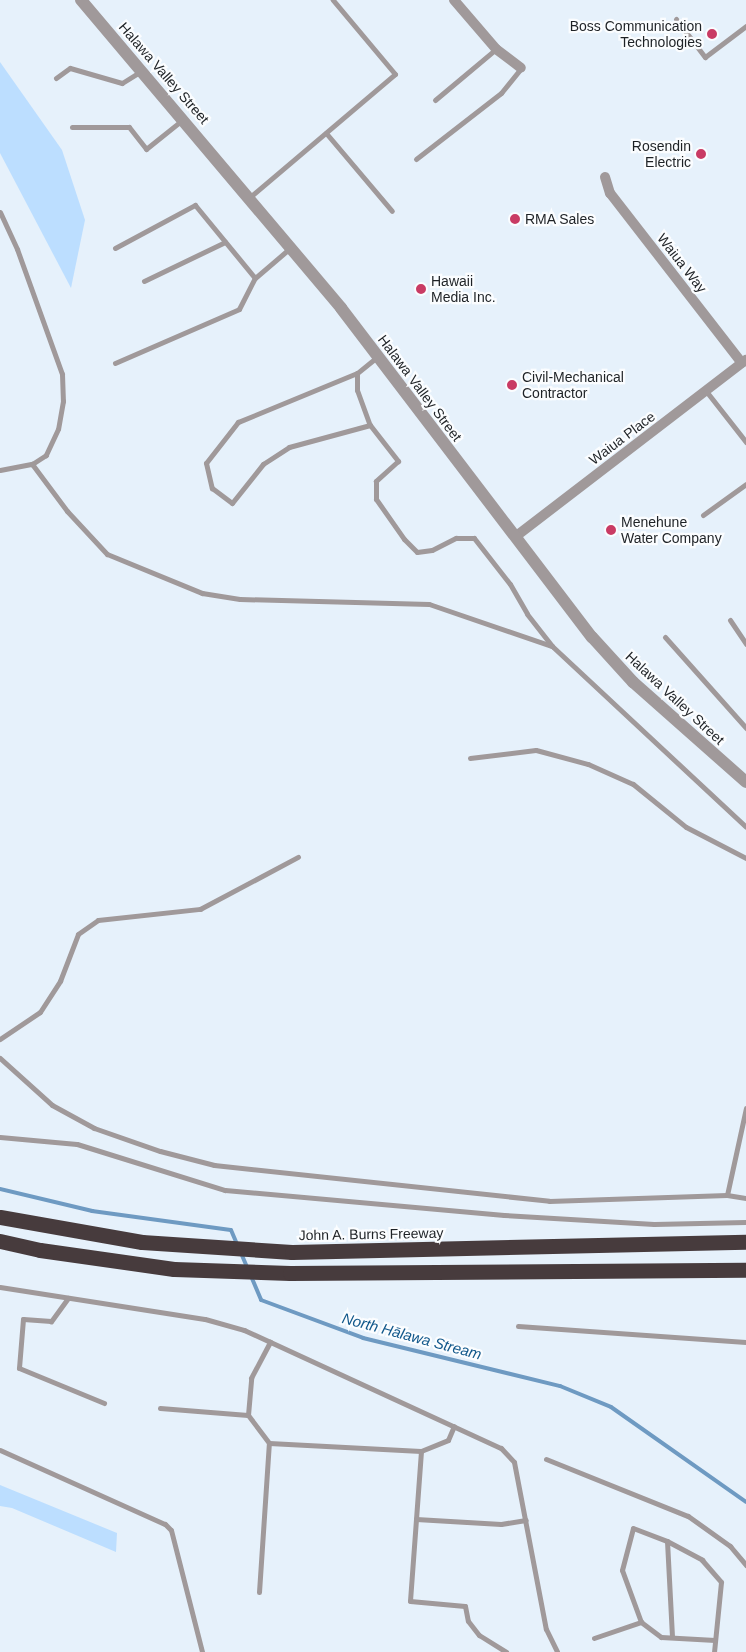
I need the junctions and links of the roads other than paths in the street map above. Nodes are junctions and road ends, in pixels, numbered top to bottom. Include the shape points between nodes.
1 (81, 0) edge
2 (333, 0) edge
3 (454, 0) edge
4 (676, 19) dead end
5 (746, 26) edge
6 (496, 49) junction
7 (521, 68) joint
8 (142, 71) junction
9 (56, 78) dead end
10 (435, 100) dead end
11 (183, 119) junction
12 (72, 127) dead end
13 (326, 133) junction
14 (416, 159) dead end
15 (606, 177) dead end
16 (250, 197) junction
17 (392, 211) dead end
18 (0, 212) edge
19 (226, 242) junction
20 (292, 247) junction
21 (115, 248) dead end
22 (254, 278) junction
23 (144, 281) dead end
24 (377, 356) junction
25 (744, 362) edge
26 (115, 364) dead end
27 (357, 372) junction
28 (706, 390) junction
29 (370, 425) junction
30 (746, 442) edge
31 (32, 464) junction
32 (0, 470) edge
33 (746, 484) edge
34 (703, 515) dead end
35 (515, 537) junction
36 (730, 620) dead end
37 (665, 638) dead end
38 (746, 644) edge
39 (552, 646) junction
40 (746, 728) edge
41 (470, 758) dead end
42 (746, 782) edge
43 (746, 827) edge
44 (298, 857) dead end
45 (746, 858) edge
46 (0, 1039) edge
47 (0, 1058) edge
48 (746, 1108) edge
49 (0, 1137) edge
50 (727, 1194) junction
51 (746, 1198) edge
52 (0, 1217) edge
53 (746, 1222) edge
54 (0, 1241) edge
55 (746, 1242) edge
56 (746, 1270) edge
57 (0, 1287) edge
58 (68, 1298) junction
59 (518, 1326) dead end
60 (270, 1342) junction
61 (746, 1342) edge
62 (104, 1403) dead end
63 (160, 1408) dead end
64 (248, 1415) junction
65 (454, 1426) junction
66 (269, 1443) junction
67 (0, 1450) edge
68 (421, 1451) junction
69 (546, 1459) dead end
70 (416, 1519) junction
71 (526, 1520) junction
72 (667, 1541) junction
73 (746, 1565) edge
74 (259, 1592) dead end
75 (641, 1622) junction
76 (672, 1637) junction
77 (594, 1638) dead end
78 (715, 1640) junction
79 (553, 1651) edge
80 (202, 1652) edge
81 (506, 1652) edge
82 (714, 1652) edge

1 - 8 street, Halawa Valley Street
2 - 13 lane via 395,74
3 - 6 street
4 - 5 lane via 705,57
6 - 7 street
6 - 10 lane
7 - 14 lane via 501,93
8 - 9 lane via 122,83 70,68
8 - 11 street, Halawa Valley Street
11 - 12 lane via 146,149 129,127
11 - 16 street, Halawa Valley Street
13 - 16 lane
13 - 17 lane
15 - 25 street, Waiua Way via 610,193
16 - 20 street, Halawa Valley Street
18 - 31 lane via 62,374 63,401 58,429 46,456
19 - 21 lane via 195,205
19 - 22 lane
19 - 23 lane
20 - 22 lane
20 - 24 street, Halawa Valley Street
22 - 26 lane via 239,309
24 - 27 lane
24 - 35 street, Halawa Valley Street
25 - 28 street, Waiua Place
27 - 29 lane via 357,390
27 - 29 lane via 238,422 206,463 212,488 232,503 263,464 289,447
28 - 30 lane
28 - 35 street, Waiua Place
29 - 39 lane via 398,461 376,481 376,499 404,539 417,552 432,550 456,538 474,538
31 - 32 lane
31 - 39 lane via 67,511 107,554 202,593 240,599 429,604
33 - 34 lane
35 - 42 street, Halawa Valley Street via 592,637 633,682
36 - 38 lane
37 - 40 lane
39 - 43 lane
41 - 45 lane via 536,750 588,764 633,784 686,827
44 - 46 lane via 200,909 98,920 78,934 60,981 40,1012
47 - 50 lane via 52,1104 94,1128 160,1151 214,1164 550,1201
48 - 50 lane
49 - 53 lane via 77,1144 225,1190 534,1217 654,1224
50 - 51 lane
52 - 55 highway, John A. Burns Freeway via 142,1242 292,1252
54 - 56 highway via 40,1250 174,1269 290,1273
57 - 58 lane
58 - 60 lane via 205,1319
58 - 62 lane via 51,1321 22,1319 19,1368
59 - 61 lane
60 - 64 lane via 251,1378
60 - 65 lane
63 - 64 lane
64 - 66 lane
65 - 68 lane via 448,1440
65 - 71 lane via 510,1455
66 - 68 lane
66 - 74 lane
67 - 80 lane via 165,1524 175,1538
68 - 70 lane
69 - 73 lane via 688,1516 730,1546
70 - 71 lane via 501,1524
70 - 81 lane via 410,1601 465,1606 468,1621 479,1634
71 - 79 lane
72 - 75 lane via 633,1528 622,1570
72 - 76 lane
72 - 78 lane via 702,1560 721,1582
75 - 76 lane via 661,1637
75 - 77 lane
76 - 78 lane
78 - 82 lane

